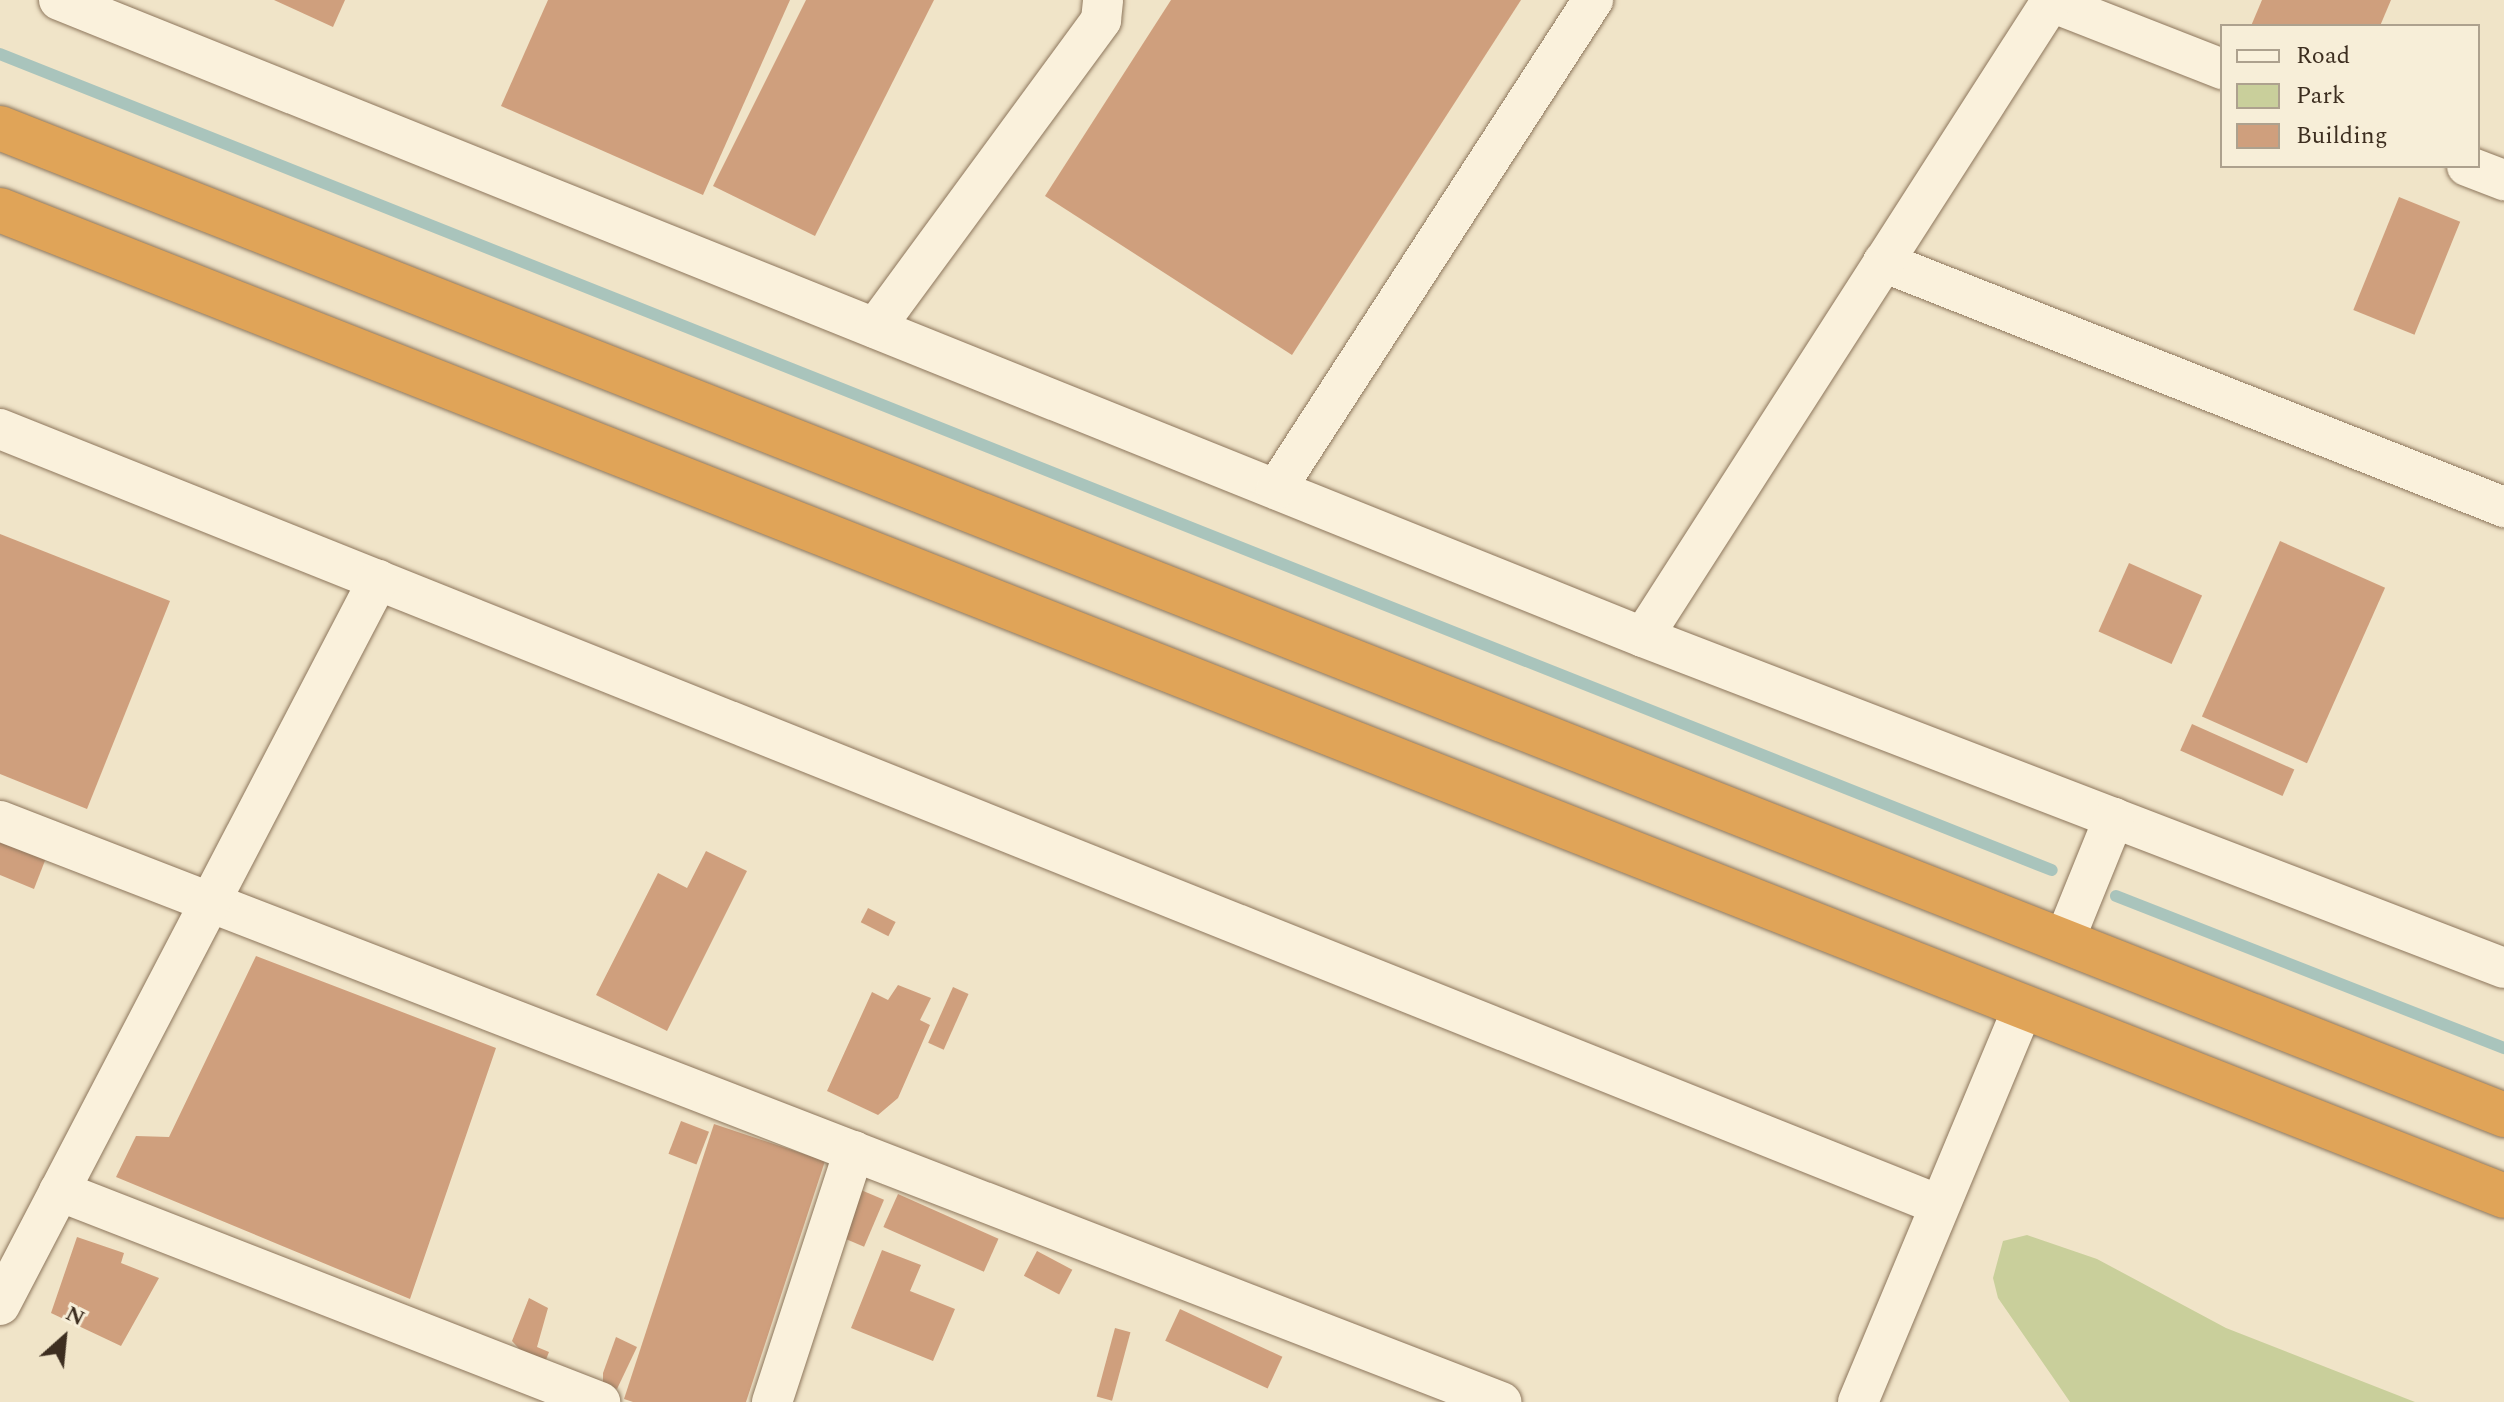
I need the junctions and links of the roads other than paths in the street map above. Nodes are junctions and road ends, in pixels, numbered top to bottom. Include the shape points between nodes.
1 (59, 0) edge
2 (1103, 0) edge
3 (1593, 0) edge
4 (2051, 1) edge
5 (2220, 68) edge
6 (0, 128) edge
7 (2472, 168) edge
8 (2504, 180) edge
9 (0, 210) edge
10 (1883, 262) junction
11 (875, 328) junction
12 (0, 429) edge
13 (1276, 489) junction
14 (2504, 507) edge
15 (378, 580) junction
16 (1643, 637) junction
17 (2114, 818) junction
18 (0, 821) edge
19 (212, 900) junction
20 (2064, 941) junction
21 (2504, 968) edge
22 (2023, 1007) junction
23 (2504, 1115) edge
24 (854, 1151) junction
25 (59, 1191) junction
26 (2504, 1196) edge
27 (1937, 1204) junction
28 (0, 1305) edge
29 (1493, 1401) edge
30 (600, 1402) edge
31 (772, 1402) edge
32 (1858, 1402) edge

1 - 11 street
2 - 11 street via 1101,20
3 - 13 street
4 - 5 street
4 - 10 street
6 - 20 highway
7 - 8 street
9 - 22 highway
10 - 14 street
10 - 16 street
11 - 13 street
12 - 15 street
13 - 16 street
15 - 19 street
15 - 27 street
16 - 17 street
17 - 20 street
17 - 21 street
18 - 19 street
19 - 24 street
19 - 25 street
20 - 23 highway
22 - 26 highway
22 - 27 street
24 - 29 street
24 - 31 street
25 - 28 street
25 - 30 street
27 - 32 street

